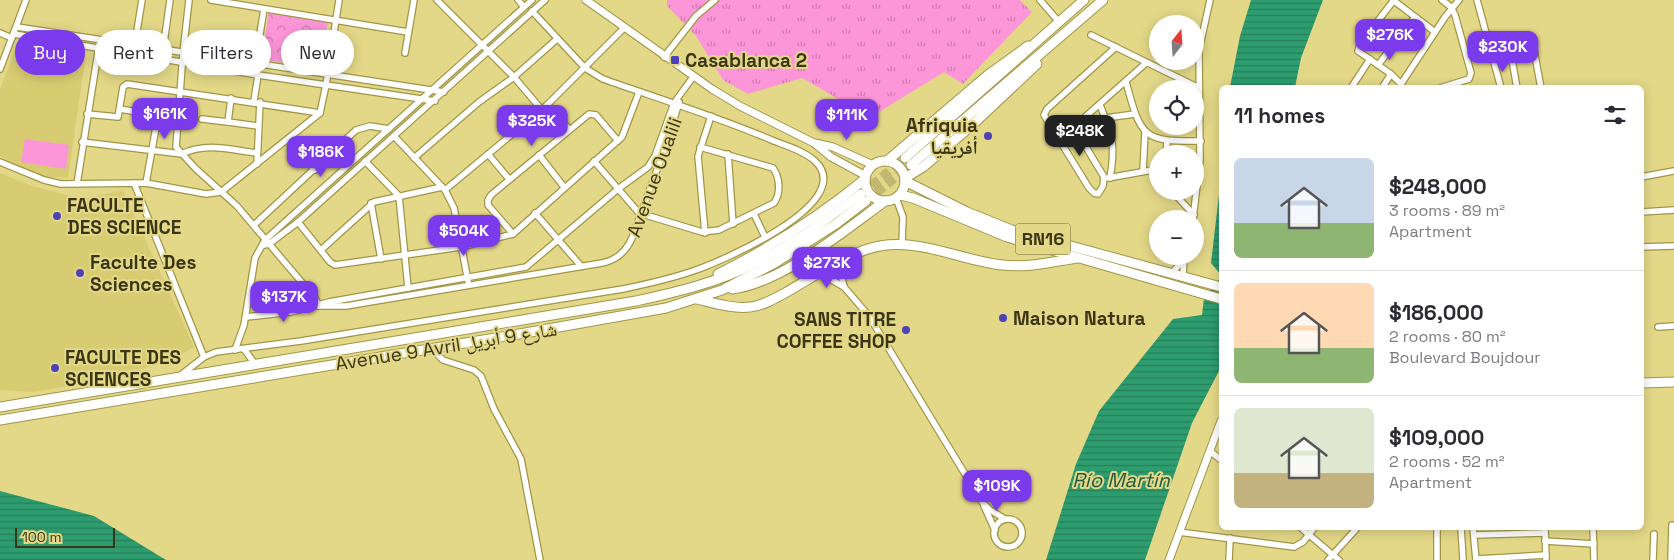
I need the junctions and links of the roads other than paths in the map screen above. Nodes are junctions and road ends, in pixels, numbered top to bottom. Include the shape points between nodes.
1 (26, 0) edge
2 (142, 0) edge
3 (170, 0) edge
4 (189, 0) edge
5 (211, 0) edge
6 (339, 0) edge
7 (414, 0) edge
8 (437, 0) edge
9 (518, 0) edge
10 (532, 0) edge
11 (546, 0) edge
12 (586, 0) edge
13 (715, 0) edge
14 (1040, 0) edge
15 (1084, 0) edge
16 (1103, 0) edge
17 (1210, 0) edge
18 (1394, 0) edge
19 (1442, 0) edge
20 (1459, 0) edge
21 (1477, 0) edge
22 (524, 7) junction
23 (1451, 7) junction
24 (264, 9) junction
25 (532, 12) junction
26 (1415, 17) junction
27 (336, 21) junction
28 (1059, 22) junction
29 (17, 27) junction
30 (624, 28) junction
31 (137, 30) edge
32 (166, 30) edge
33 (186, 30) edge
34 (261, 30) edge
35 (335, 30) edge
36 (408, 32) junction
37 (1435, 32) junction
38 (0, 34) edge
39 (1091, 35) dead end
40 (13, 36) junction
41 (557, 39) junction
42 (95, 40) edge
43 (1039, 40) junction
44 (480, 45) junction
45 (95, 48) edge
46 (1049, 48) junction
47 (1116, 48) junction
48 (1534, 50) dead end
49 (487, 52) junction
50 (405, 53) dead end
51 (1511, 54) dead end
52 (664, 57) junction
53 (1370, 59) junction
54 (1146, 63) junction
55 (1378, 65) junction
56 (95, 66) edge
57 (585, 68) junction
58 (0, 69) edge
59 (1391, 74) junction
60 (183, 75) edge
61 (258, 75) joint
62 (328, 75) joint
63 (514, 77) junction
64 (693, 77) junction
65 (1182, 80) edge
66 (1199, 80) edge
67 (1126, 82) junction
68 (326, 85) junction
69 (1353, 85) edge
70 (1384, 85) edge
71 (1401, 85) edge
72 (1403, 85) edge
73 (1450, 85) edge
74 (1500, 85) edge
75 (1516, 85) edge
76 (1540, 85) edge
77 (430, 91) junction
78 (182, 92) junction
79 (444, 92) junction
80 (639, 92) junction
81 (231, 98) junction
82 (421, 99) junction
83 (435, 101) junction
84 (257, 102) junction
85 (677, 104) junction
86 (547, 105) junction
87 (1100, 105) junction
88 (120, 109) junction
89 (541, 109) junction
90 (320, 113) junction
91 (87, 114) junction
92 (1135, 114) junction
93 (158, 116) junction
94 (711, 116) junction
95 (178, 118) junction
96 (1105, 118) junction
97 (202, 119) dead end
98 (228, 122) junction
99 (258, 126) junction
100 (1074, 127) junction
101 (389, 129) junction
102 (569, 129) junction
103 (1145, 132) junction
104 (1200, 135) edge
105 (394, 136) junction
106 (289, 139) junction
107 (1059, 140) junction
108 (618, 141) junction
109 (1200, 141) junction
110 (82, 142) junction
111 (1167, 142) junction
112 (814, 143) junction
113 (1167, 145) edge
114 (700, 147) junction
115 (152, 151) junction
116 (257, 153) junction
117 (182, 154) junction
118 (488, 154) junction
119 (728, 154) junction
120 (539, 155) junction
121 (414, 158) junction
122 (905, 158) tunnel mouth
123 (365, 161) junction
124 (594, 161) junction
125 (887, 161) junction
126 (0, 162) edge
127 (257, 164) junction
128 (873, 165) junction
129 (911, 165) tunnel mouth
130 (648, 167) junction
131 (315, 170) junction
132 (1149, 170) edge
133 (1143, 171) junction
134 (1674, 171) edge
135 (655, 174) junction
136 (1644, 176) edge
137 (865, 178) junction
138 (1107, 178) junction
139 (509, 179) junction
140 (905, 179) junction
141 (134, 183) junction
142 (146, 183) junction
143 (77, 184) junction
144 (564, 187) junction
145 (444, 189) junction
146 (618, 189) junction
147 (221, 192) junction
148 (399, 196) junction
149 (898, 196) junction
150 (1180, 200) edge
151 (885, 201) junction
152 (372, 203) junction
153 (1188, 210) edge
154 (1195, 210) edge
155 (1674, 210) edge
156 (1644, 212) edge
157 (535, 213) junction
158 (639, 213) junction
159 (754, 214) junction
160 (298, 222) junction
161 (733, 224) junction
162 (254, 225) junction
163 (705, 233) junction
164 (513, 234) junction
165 (765, 237) junction
166 (559, 240) junction
167 (266, 243) junction
168 (902, 243) junction
169 (1674, 246) edge
170 (462, 247) junction
171 (1644, 247) edge
172 (321, 250) junction
173 (405, 254) junction
174 (1077, 258) junction
175 (381, 259) junction
176 (843, 261) junction
177 (530, 264) junction
178 (1178, 265) edge
179 (1185, 265) edge
180 (581, 266) junction
181 (534, 273) junction
182 (820, 273) junction
183 (1172, 273) junction
184 (1186, 277) junction
185 (469, 282) junction
186 (702, 284) junction
187 (1219, 286) edge
188 (844, 287) junction
189 (408, 288) junction
190 (722, 290) junction
191 (1219, 298) edge
192 (697, 299) junction
193 (319, 306) junction
194 (246, 317) junction
195 (1674, 326) edge
196 (1658, 327) dead end
197 (244, 349) junction
198 (432, 349) junction
199 (235, 350) junction
200 (204, 357) junction
201 (255, 364) junction
202 (180, 377) junction
203 (1674, 382) edge
204 (1644, 383) edge
205 (0, 407) edge
206 (0, 420) edge
207 (1219, 426) edge
208 (1210, 450) junction
209 (1219, 458) edge
210 (982, 502) junction
211 (1005, 520) junction
212 (1672, 524) dead end
213 (995, 530) junction
214 (1304, 530) edge
215 (1312, 530) edge
216 (1355, 530) edge
217 (1437, 530) edge
218 (1461, 530) edge
219 (1473, 530) edge
220 (1545, 530) edge
221 (1593, 530) edge
222 (1179, 532) junction
223 (1309, 534) junction
224 (1654, 534) dead end
225 (1474, 535) junction
226 (1230, 538) junction
227 (1545, 540) junction
228 (1594, 544) junction
229 (1475, 552) junction
230 (1462, 553) junction
231 (1334, 554) junction
232 (1546, 558) edge
233 (540, 560) edge
234 (1169, 560) edge
235 (1229, 560) edge
236 (1328, 560) edge
237 (1339, 560) edge
238 (1437, 560) edge
239 (1463, 560) edge
240 (1476, 560) edge
241 (1594, 560) edge
242 (1653, 560) edge
243 (1671, 560) edge

1 - 29 street
2 - 31 street
3 - 32 street
4 - 33 street
5 - 24 street
6 - 27 street
7 - 36 street
8 - 44 street
9 - 22 street
10 - 22 street
11 - 25 street
12 - 30 street
13 - 52 street via 696,16
14 - 28 street
15 - 28 main road
16 - 46 main road
17 - 66 street via 1199,50
18 - 26 street
18 - 53 street via 1358,46 1359,52
19 - 23 street
20 - 23 street
21 - 74 street
22 - 44 street
23 - 37 street
23 - 73 street via 1471,76
24 - 27 street
24 - 34 street
25 - 41 street
25 - 49 street
26 - 37 street
26 - 55 street
27 - 35 street
27 - 36 street
28 - 43 main road
29 - 40 street
29 - 42 street
30 - 52 street
30 - 57 street
36 - 50 street
37 - 72 street
38 - 40 street
39 - 47 street
40 - 45 street
40 - 58 street
41 - 57 street
41 - 63 street
43 - 122 main road
43 - 125 main road via 1004,61
44 - 49 street
44 - 77 street
46 - 129 main road
46 - 140 main road via 1000,100
47 - 54 street
47 - 107 street via 1044,112
48 - 76 street
49 - 63 street
49 - 79 street
51 - 75 street
52 - 64 street
53 - 55 street
53 - 69 street
54 - 65 street
54 - 67 street
55 - 59 street
56 - 91 street
57 - 80 street via 603,79
57 - 86 street
59 - 70 street
59 - 71 street
60 - 78 street
61 - 68 street
61 - 84 street
62 - 68 street
62 - 77 street
63 - 89 street
63 - 121 street via 479,102
64 - 85 street, Avenue Oualili via 678,97
64 - 112 street via 740,106
67 - 87 street
67 - 92 street
68 - 82 street
68 - 90 street
77 - 79 street
77 - 82 street
78 - 81 street
78 - 88 street via 127,84 123,87
78 - 95 street
79 - 83 street
80 - 85 street
80 - 108 street via 625,134
81 - 84 street
81 - 98 street
82 - 83 street
82 - 101 street
83 - 105 street
84 - 90 street
84 - 99 street
85 - 94 street
85 - 130 street, Avenue Oualili
85 - 135 street, Avenue Oualili
86 - 89 street
86 - 102 street
87 - 96 street
87 - 100 street
88 - 91 street via 115,118
88 - 93 street
89 - 118 street
90 - 106 street
91 - 110 street
92 - 96 street
92 - 103 street
93 - 95 street
93 - 115 street
94 - 114 street
94 - 165 street via 798,150 815,161 821,170 821,191 814,202 794,220
95 - 117 street via 176,144
96 - 138 street via 1114,152
97 - 98 street
98 - 99 street
99 - 116 street
100 - 107 street
100 - 138 street
101 - 131 street via 370,126 356,130
101 - 167 street
102 - 108 street via 589,114 596,115
102 - 120 street
103 - 111 street
103 - 133 street
104 - 109 street
105 - 121 street
105 - 123 street
106 - 127 street
106 - 131 street
107 - 138 street via 1094,194 1100,192
108 - 124 street
109 - 111 street
109 - 154 street
110 - 115 street
110 - 143 street
111 - 113 street
112 - 128 street via 833,147
112 - 137 street
114 - 119 street
114 - 163 street via 698,164
115 - 117 street
115 - 142 street
116 - 117 street via 205,147
116 - 127 street
117 - 147 street
118 - 139 street
118 - 145 street
119 - 159 street via 773,168 776,172 777,200
119 - 161 street
120 - 139 street
120 - 144 street
121 - 145 street
123 - 148 street
123 - 160 street
124 - 144 street
124 - 146 street
125 - 128 main road
125 - 140 main road, RN16 via 900,167
126 - 143 street via 44,180
127 - 147 street
128 - 137 main road
130 - 135 street
130 - 146 street
131 - 162 street
132 - 133 street
133 - 138 street
134 - 136 street
135 - 158 street, Avenue Oualili
137 - 151 main road via 869,193
137 - 186 main road via 833,205
139 - 164 street via 487,202
140 - 149 main road
140 - 183 main road, RN16 via 967,212 1012,230
141 - 142 street
141 - 143 street
141 - 200 street
142 - 147 street via 206,194
144 - 157 street
145 - 148 street
145 - 170 street via 453,204
146 - 158 street
146 - 166 street
147 - 162 street
148 - 152 street
148 - 173 street
149 - 151 main road
149 - 168 street via 903,217
149 - 174 main road, RN16 via 913,198 1007,237
150 - 153 street
151 - 190 main road via 818,249 779,272 747,286
152 - 172 street
152 - 175 street
155 - 156 street
157 - 164 street
157 - 166 street
158 - 163 street
158 - 180 street, Avenue Oualili via 632,238 622,253 612,260
159 - 161 street
159 - 165 street
160 - 167 street
160 - 172 street
161 - 163 street
162 - 167 street
164 - 170 street
165 - 197 street via 704,267 643,285
166 - 177 street
166 - 180 street
167 - 193 street
167 - 194 street via 255,258
168 - 174 main road via 1002,265 1024,266
168 - 176 main road via 876,246
169 - 171 street
170 - 173 street
170 - 185 street
172 - 175 street via 335,265
173 - 175 street
173 - 189 street
174 - 191 main road, RN16
176 - 182 main road
176 - 188 street
177 - 181 street
177 - 185 street, Avenue Oualili
178 - 183 street
179 - 184 street
180 - 181 street, Avenue Oualili
181 - 185 street, Avenue Oualili
182 - 188 street
182 - 192 main road via 755,306 736,307
183 - 184 main road, RN16
184 - 187 main road, RN16
185 - 189 street, Avenue Oualili
185 - 193 street, Avenue Oualili via 346,306
186 - 190 main road, Avenue 9 Avril شارع 9 أبريل via 773,254 864,197 803,247
186 - 201 main road, Avenue 9 Avril شارع 9 أبريل via 636,301
188 - 210 street via 876,326
189 - 193 street, Avenue Oualili
190 - 192 main road, Avenue 9 Avril شارع 9 أبريل
192 - 198 main road, Avenue 9 Avril شارع 9 أبريل via 642,313
193 - 194 street, Avenue Oualili
194 - 199 street
195 - 196 street
197 - 199 street
197 - 201 street
198 - 206 main road, Avenue 9 Avril شارع 9 أبريل
198 - 233 street via 443,360 474,370 481,376 491,404 521,459
199 - 200 street
200 - 202 street
201 - 202 main road, Avenue 9 Avril شارع 9 أبريل
202 - 205 main road, Avenue 9 Avril شارع 9 أبريل
203 - 204 main road
207 - 208 street
208 - 209 street
208 - 222 street
210 - 211 street
210 - 213 street
211 - 213 street
211 - 213 street via 1014,520 1020,526 1022,534 1018,542 1011,546 1002,545 996,539
212 - 243 street
214 - 223 street
215 - 223 street
216 - 231 street
217 - 238 street
218 - 230 street
219 - 225 street
220 - 225 street
220 - 227 street
221 - 228 street
222 - 226 street
222 - 234 street
223 - 226 street via 1294,547
223 - 231 street
224 - 242 street
225 - 229 street
226 - 235 street
227 - 228 street
227 - 232 street
228 - 241 street
229 - 230 street
229 - 240 street
230 - 239 street
231 - 236 street
231 - 237 street
232 - 240 street

